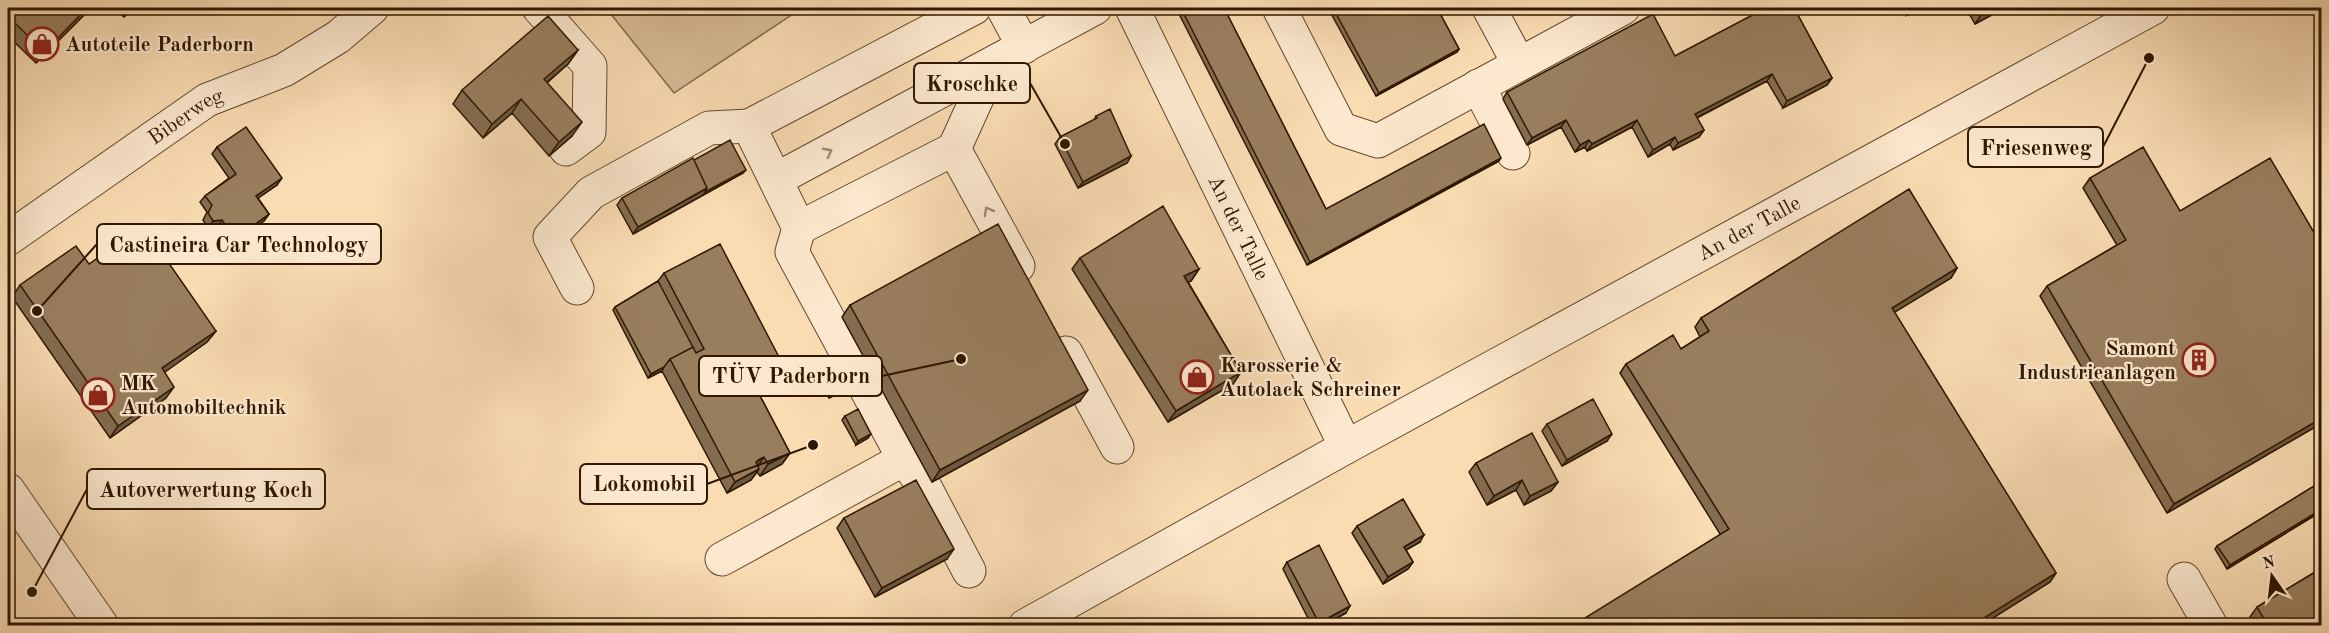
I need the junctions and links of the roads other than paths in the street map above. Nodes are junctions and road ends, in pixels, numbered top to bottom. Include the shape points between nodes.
1 (372, 8) edge
2 (539, 8) edge
3 (974, 8) edge
4 (1003, 8) edge
5 (1095, 8) edge
6 (1132, 8) edge
7 (1279, 8) edge
8 (1489, 8) edge
9 (1623, 8) edge
10 (2153, 8) edge
11 (1024, 47) junction
12 (1519, 64) junction
13 (992, 65) junction
14 (1478, 86) junction
15 (749, 126) junction
16 (566, 149) edge
17 (954, 149) junction
18 (1513, 153) dead end
19 (777, 179) junction
20 (799, 228) junction
21 (8, 239) edge
22 (577, 288) dead end
23 (1033, 293) edge
24 (1049, 323) edge
25 (1117, 447) dead end
26 (1346, 447) junction
27 (904, 459) junction
28 (8, 490) edge
29 (722, 559) dead end
30 (969, 571) dead end
31 (2184, 579) dead end
32 (1041, 622) edge
33 (102, 626) edge
34 (2211, 626) edge

1 - 21 street, Biberweg via 338,37 284,70 207,100
2 - 16 street via 590,66 589,132
3 - 15 street
4 - 11 street
5 - 11 street
6 - 26 street, An der Talle
7 - 14 street via 1341,129 1378,141
8 - 12 street
9 - 12 street
10 - 26 street, An der Talle
11 - 13 street
12 - 14 street
13 - 17 street
19 -> 13 street
14 - 18 street
15 - 19 street
15 - 22 street via 709,128 591,193 550,237
17 - 20 street
23 -> 17 street
19 - 20 street
20 - 27 street via 792,252
24 - 25 street
26 - 32 street, An der Talle
27 - 29 street
27 - 30 street via 926,489
28 - 33 street
31 - 34 street

